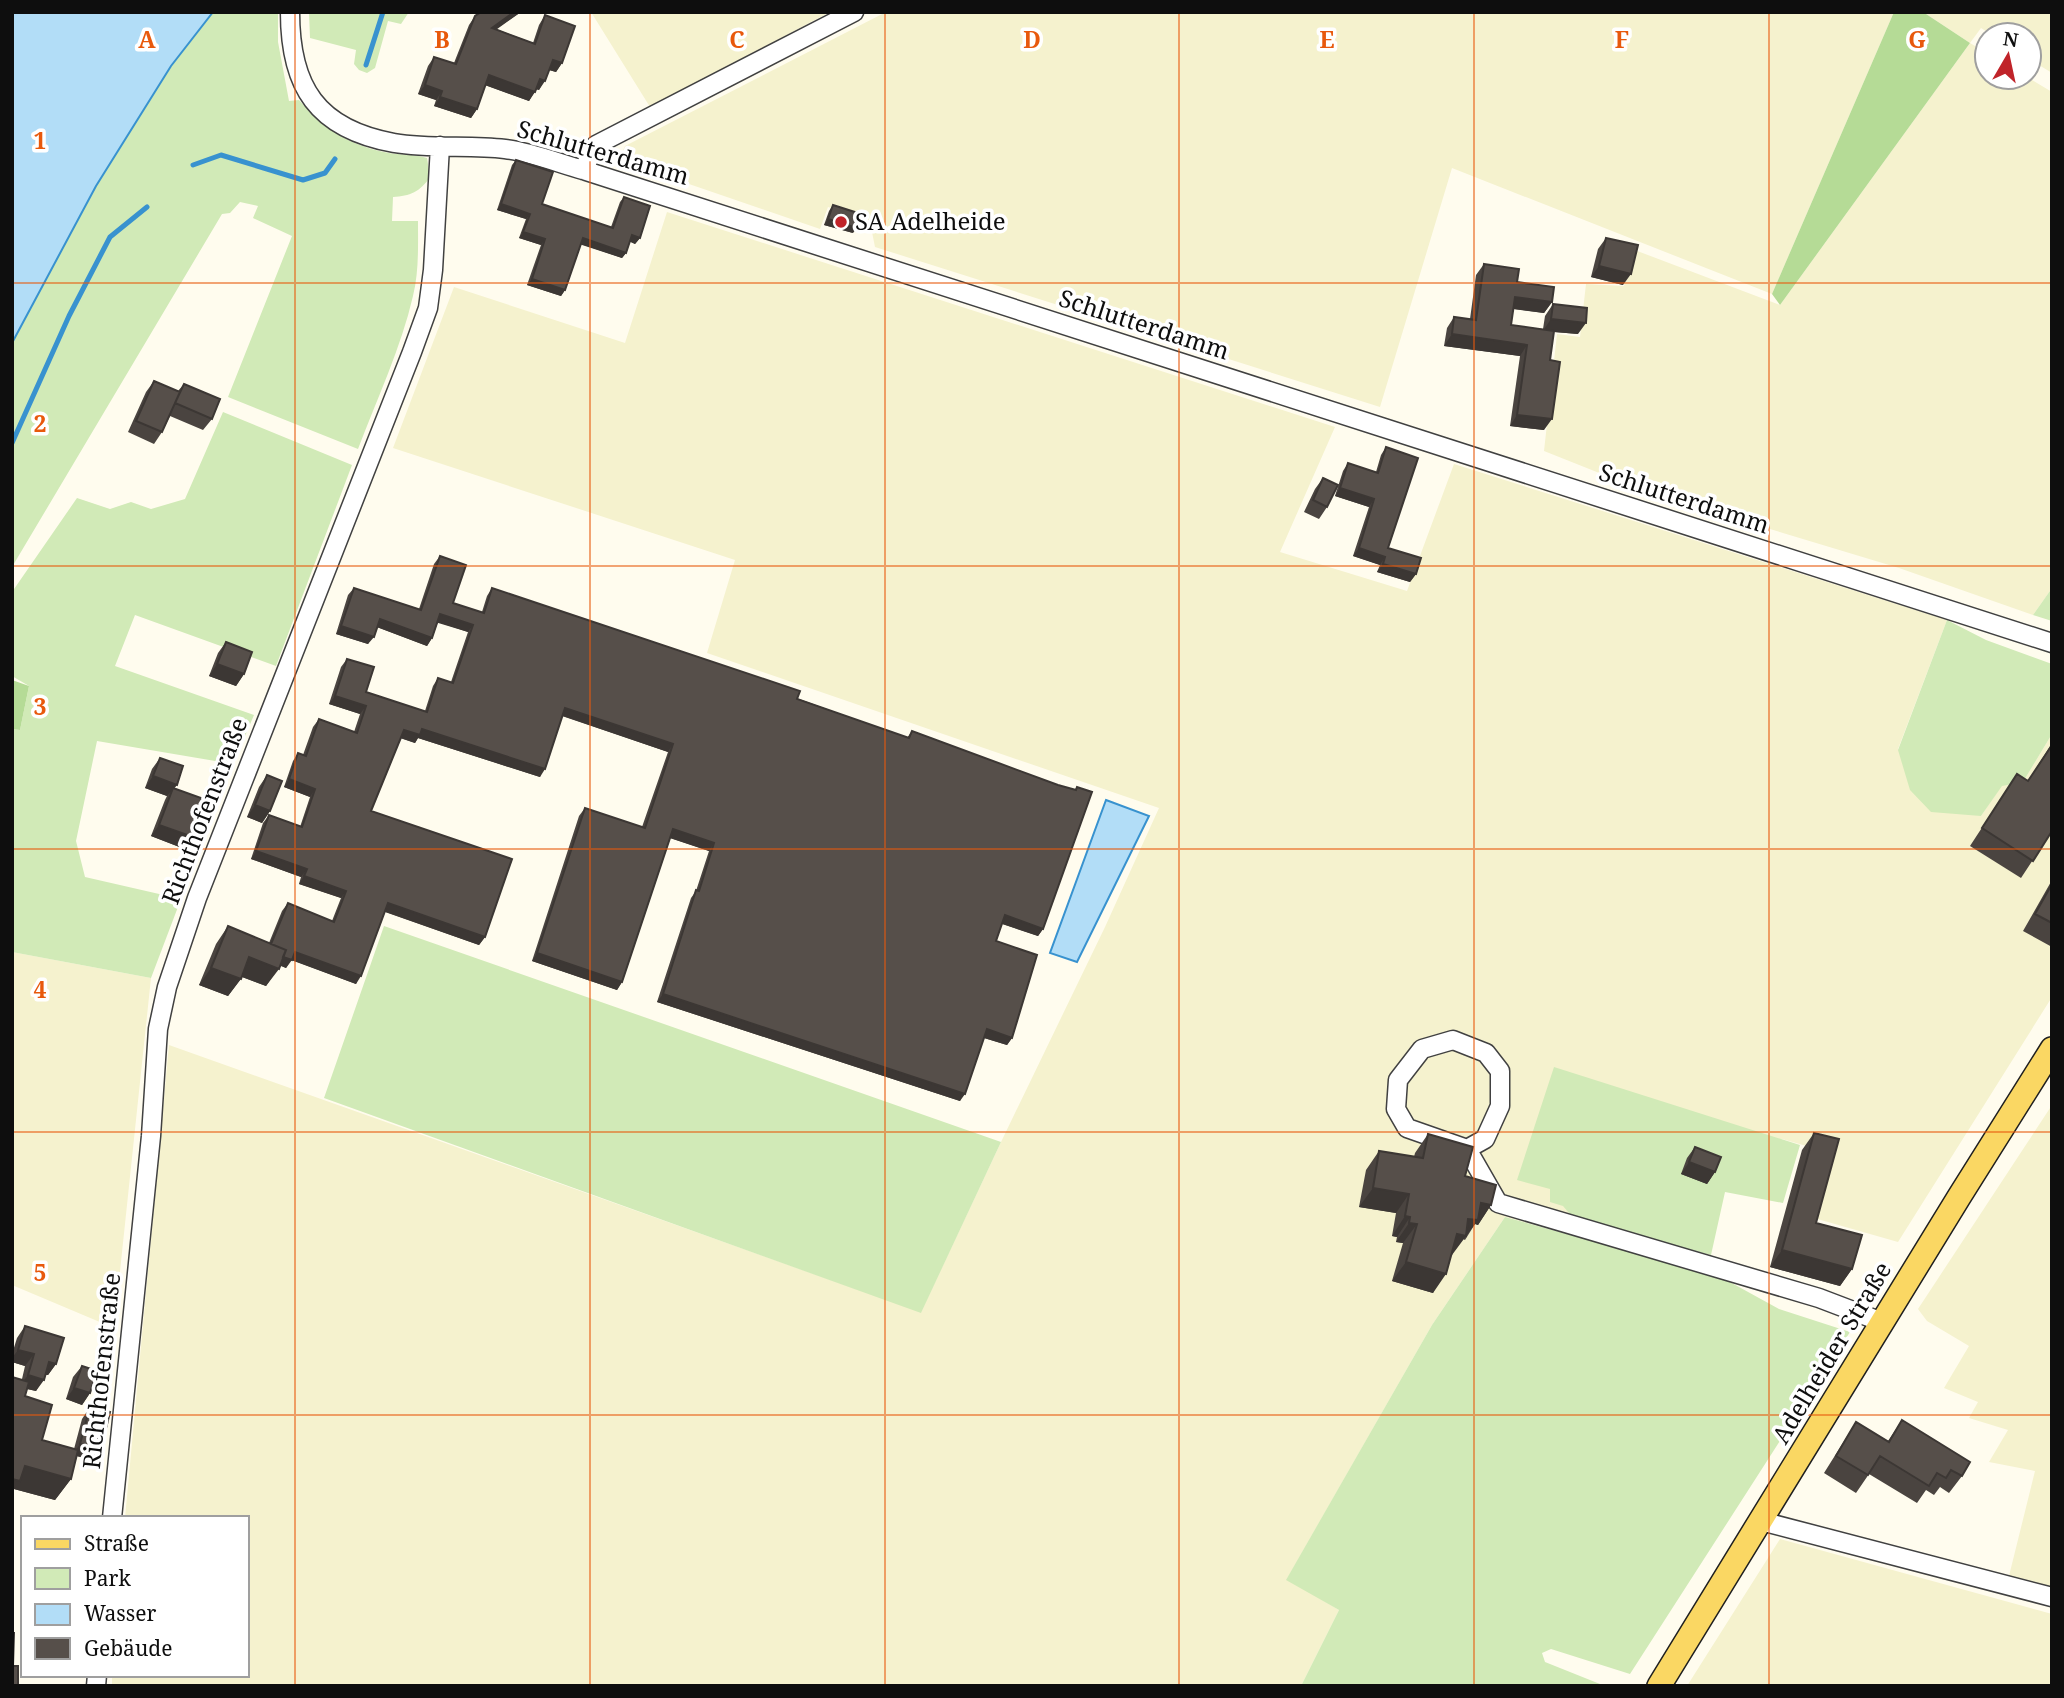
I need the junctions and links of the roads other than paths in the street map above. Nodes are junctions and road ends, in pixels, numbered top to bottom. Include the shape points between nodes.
1 (290, 12) edge
2 (854, 12) edge
3 (440, 146) junction
4 (583, 170) junction
5 (2052, 643) edge
6 (2052, 1049) edge
7 (1467, 1149) junction
8 (1882, 1322) junction
9 (112, 1516) edge
10 (1761, 1521) junction
11 (2052, 1597) edge
12 (1659, 1686) edge

1 - 3 street, Schlutterdamm via 296,69 307,95 331,117 357,134
2 - 4 street via 596,145
3 - 4 street, Schlutterdamm via 508,149
3 - 9 street, Richthofenstraße via 428,308 197,898 167,987 158,1029
4 - 5 street, Schlutterdamm
6 - 8 main road, Adelheider Straße
7 - 7 street via 1406,1128 1396,1109 1398,1080 1422,1049 1452,1040 1486,1053 1500,1071 1500,1106 1485,1139
7 - 8 street via 1498,1203 1819,1298
8 - 10 main road, Adelheider Straße
10 - 11 street
10 - 12 main road, Adelheider Straße

